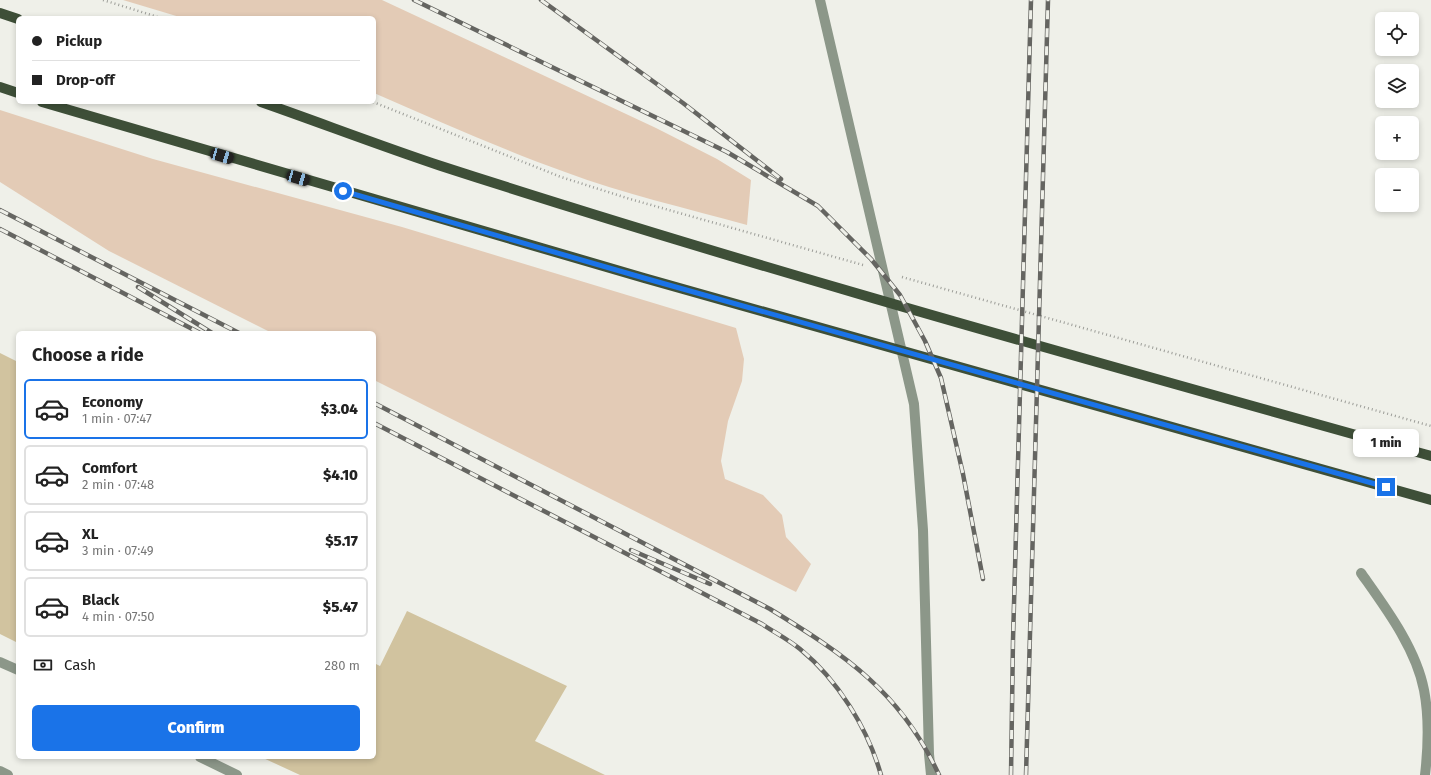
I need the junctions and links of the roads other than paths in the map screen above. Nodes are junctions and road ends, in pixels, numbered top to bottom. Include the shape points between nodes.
1 (820, 0) edge
2 (0, 13) edge
3 (16, 18) edge
4 (0, 87) edge
5 (16, 92) edge
6 (49, 104) edge
7 (267, 104) edge
8 (1431, 456) edge
9 (1431, 500) edge
10 (1361, 573) dead end
11 (0, 662) edge
12 (16, 669) edge
13 (204, 759) edge
14 (0, 771) edge
15 (8, 775) edge
16 (237, 775) edge
17 (931, 775) edge
18 (1425, 775) edge

1 - 17 street via 914,404 923,530
2 - 3 main road
4 - 5 main road
6 - 9 main road via 644,278
7 - 8 main road via 438,165 656,234
10 - 18 street via 1410,649 1424,690 1428,750
11 - 12 street
13 - 16 street
14 - 15 street

